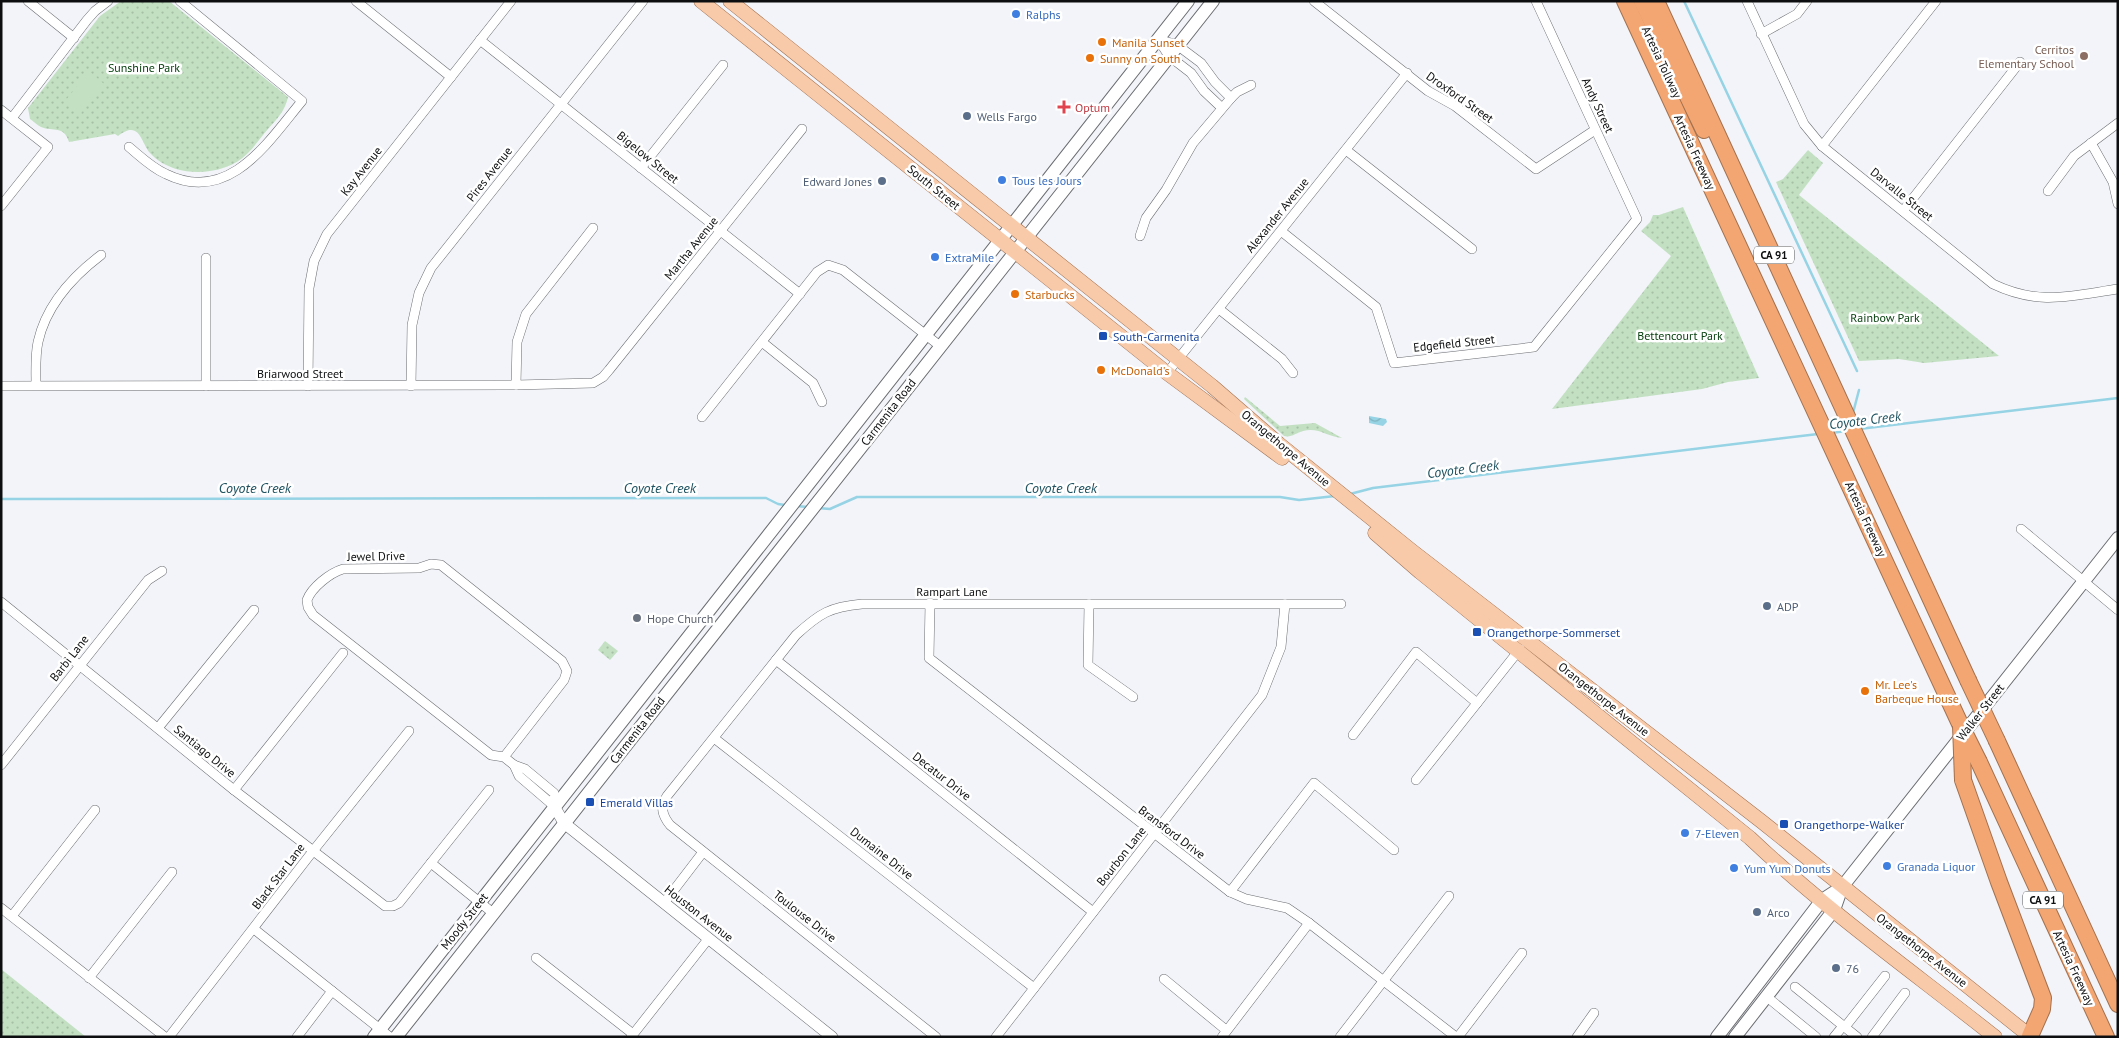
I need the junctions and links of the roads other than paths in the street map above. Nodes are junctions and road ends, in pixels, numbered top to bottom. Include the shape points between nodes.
1 (28, 1) edge
2 (108, 1) edge
3 (180, 1) edge
4 (356, 1) edge
5 (511, 1) edge
6 (643, 1) edge
7 (701, 1) edge
8 (730, 1) edge
9 (1188, 1) edge
10 (1212, 1) edge
11 (1314, 1) edge
12 (1536, 1) edge
13 (1625, 1) edge
14 (1634, 1) edge
15 (1642, 1) edge
16 (1656, 1) edge
17 (1747, 1) edge
18 (1807, 1) edge
19 (1936, 1) edge
20 (1761, 34) junction
21 (74, 38) junction
22 (1158, 39) junction
23 (480, 40) junction
24 (1177, 45) junction
25 (1169, 56) junction
26 (2020, 62) dead end
27 (723, 65) dead end
28 (1407, 73) junction
29 (451, 77) junction
30 (1251, 85) dead end
31 (1231, 98) junction
32 (561, 104) junction
33 (1222, 108) junction
34 (1, 110) edge
35 (12, 118) junction
36 (2118, 123) edge
37 (802, 129) dead end
38 (1595, 130) junction
39 (1721, 140) junction
40 (2091, 142) junction
41 (1822, 146) junction
42 (129, 147) dead end
43 (1346, 150) junction
44 (641, 168) junction
45 (2048, 191) dead end
46 (2118, 204) edge
47 (1, 206) edge
48 (1721, 206) junction
49 (1903, 211) junction
50 (1637, 219) joint
51 (1011, 225) junction
52 (592, 228) dead end
53 (720, 231) junction
54 (1281, 231) junction
55 (1140, 236) dead end
56 (1026, 237) junction
57 (1000, 240) junction
58 (1472, 249) dead end
59 (1014, 251) junction
60 (101, 255) dead end
61 (206, 258) dead end
62 (2118, 289) edge
63 (800, 294) junction
64 (1219, 309) junction
65 (926, 335) junction
66 (762, 342) junction
67 (940, 346) junction
68 (1178, 359) junction
69 (1167, 373) junction
70 (1293, 373) dead end
71 (598, 381) joint
72 (1, 386) edge
73 (36, 386) junction
74 (206, 386) junction
75 (308, 386) junction
76 (411, 386) junction
77 (516, 386) junction
78 (822, 402) dead end
79 (702, 417) dead end
80 (1276, 448) junction
81 (2021, 529) dead end
82 (1383, 534) junction
83 (2118, 538) edge
84 (162, 571) dead end
85 (2084, 580) junction
86 (1, 602) edge
87 (930, 603) junction
88 (1090, 604) junction
89 (1285, 604) junction
90 (1341, 604) dead end
91 (254, 610) dead end
92 (2118, 610) edge
93 (1528, 639) junction
94 (1518, 651) junction
95 (343, 653) dead end
96 (776, 660) junction
97 (80, 664) junction
98 (1133, 697) dead end
99 (1477, 702) junction
100 (1961, 726) junction
101 (158, 728) junction
102 (409, 731) dead end
103 (1353, 734) dead end
104 (714, 738) junction
105 (504, 757) junction
106 (1, 765) edge
107 (1416, 780) dead end
108 (234, 790) junction
109 (490, 790) dead end
110 (554, 806) junction
111 (96, 810) dead end
112 (662, 812) joint
113 (564, 822) junction
114 (1154, 834) junction
115 (1394, 850) dead end
116 (313, 851) junction
117 (704, 852) junction
118 (432, 863) junction
119 (172, 872) dead end
120 (1842, 887) junction
121 (1230, 892) junction
122 (1449, 896) dead end
123 (1822, 900) junction
124 (479, 902) junction
125 (664, 903) junction
126 (1, 908) edge
127 (1834, 910) junction
128 (1093, 912) junction
129 (493, 914) junction
130 (12, 916) junction
131 (1309, 922) junction
132 (254, 929) junction
133 (708, 938) junction
134 (1522, 952) dead end
135 (536, 958) dead end
136 (1908, 968) junction
137 (2101, 970) junction
138 (1765, 975) junction
139 (1885, 976) dead end
140 (88, 978) junction
141 (1164, 979) dead end
142 (1384, 980) junction
143 (1795, 987) dead end
144 (1034, 988) junction
145 (2118, 988) edge
146 (1971, 989) junction
147 (332, 991) junction
148 (1905, 993) dead end
149 (1766, 997) junction
150 (2118, 1004) edge
151 (1594, 1013) dead end
152 (1751, 1016) junction
153 (1728, 1024) junction
154 (1844, 1027) junction
155 (924, 1033) edge
156 (381, 1034) edge
157 (1224, 1034) edge
158 (632, 1035) edge
159 (1736, 1035) edge
160 (2030, 1036) edge
161 (165, 1037) edge
162 (169, 1037) edge
163 (297, 1037) edge
164 (396, 1037) edge
165 (832, 1037) edge
166 (936, 1037) edge
167 (996, 1037) edge
168 (1340, 1037) edge
169 (1457, 1037) edge
170 (1576, 1037) edge
171 (1717, 1037) edge
172 (1816, 1037) edge
173 (1834, 1037) edge
174 (1857, 1037) edge
175 (1872, 1037) edge
176 (1995, 1037) edge
177 (2106, 1037) edge

1 - 21 street
2 - 21 street via 95,10
3 - 42 street via 302,101 254,158 231,175 218,179 200,182 168,175
4 - 29 street
5 - 23 street, Kay Avenue
6 - 32 street, Pires Avenue
7 - 57 main road, South Street
8 - 51 main road, South Street
9 - 22 main road, Carmenita Road
10 - 24 main road, Carmenita Road
11 - 28 street, Droxford Street
12 - 38 street, Andy Street
13 - 48 highway, Artesia Freeway / CA 91
14 - 48 highway, Artesia Tollway via 1722,191
15 - 39 highway, Artesia Tollway via 1704,130
16 - 39 highway, Artesia Freeway / CA 91
17 - 20 street, Darvalle Street
18 - 20 street via 1797,14
19 - 41 street
20 - 41 street, Darvalle Street via 1804,124
21 - 35 street
22 - 24 street
22 - 25 street
22 - 51 main road, Carmenita Road
23 - 29 street, Kay Avenue
23 - 32 street, Bigelow Street
24 - 25 main road, Carmenita Road
24 - 31 street via 1201,63
25 - 33 street via 1191,72 1204,91
25 - 56 main road, Carmenita Road
26 - 49 street
27 - 44 street
28 - 38 street, Droxford Street via 1536,169
28 - 43 street, Alexander Avenue
29 - 75 street, Kay Avenue via 327,234 309,288
30 - 31 street
31 - 33 street
32 - 44 street, Bigelow Street
32 - 76 street, Pires Avenue via 431,268 418,293 412,325
33 - 55 street via 1193,143 1146,218
34 - 35 street
35 - 47 street via 48,146
36 - 40 street
37 - 53 street, Martha Avenue
38 - 50 street, Andy Street
39 - 137 highway, Artesia Freeway / CA 91, bridge
40 - 45 street via 2074,156
40 - 46 street via 2113,182
41 - 49 street, Darvalle Street
43 - 54 street, Alexander Avenue
43 - 58 street
44 - 53 street, Bigelow Street
48 - 100 highway, Artesia Freeway / CA 91
49 - 62 street, Darvalle Street via 1993,284 2013,294 2054,299
50 - 54 street, Edgefield Street via 1534,347 1394,363 1376,307
51 - 56 main road, South Street
51 - 57 main road, Carmenita Road
52 - 77 street via 526,314 517,342
53 - 63 street, Bigelow Street
53 - 71 street, Martha Avenue
54 - 64 street, Alexander Avenue
56 - 59 main road, Carmenita Road
56 - 68 main road, South Street
57 - 59 main road, South Street
57 - 65 main road, Carmenita Road
59 - 67 main road, Carmenita Road
59 - 69 main road, South Street
60 - 73 street via 80,271 46,316 37,343
61 - 74 street
63 - 65 street via 817,272 828,265 843,270
63 - 66 street
64 - 68 street, Alexander Avenue
64 - 70 street via 1282,359
65 - 67 street
65 - 110 main road, Carmenita Road
66 - 78 street via 813,383
66 - 79 street
67 - 113 main road, Carmenita Road
68 - 69 street, Alexander Avenue
68 - 80 main road, Orangethorpe Avenue
69 - 80 main road, Orangethorpe Avenue
71 - 77 street, Briarwood Street
72 - 73 street, Briarwood Street
73 - 74 street, Briarwood Street
74 - 75 street, Briarwood Street
75 - 76 street, Briarwood Street
76 - 77 street, Briarwood Street
80 - 82 main road, Orangethorpe Avenue
81 - 85 street
82 - 93 main road, Orangethorpe Avenue
82 - 94 main road, Orangethorpe Avenue via 1420,572
83 - 85 main road, Walker Street
84 - 97 street, Barbi Lane via 148,580
85 - 92 street
85 - 120 main road, Walker Street
86 - 97 street, Santiago Drive
87 - 88 street, Rampart Lane
87 - 96 street, Rampart Lane via 836,606 814,618
87 - 114 street, Bransford Drive via 929,658
88 - 89 street, Rampart Lane
88 - 98 street via 1088,665
89 - 90 street, Rampart Lane
89 - 114 street, Bourbon Lane via 1281,648 1262,695
91 - 101 street
93 - 94 street
93 - 120 main road, Orangethorpe Avenue
94 - 99 street
94 - 123 main road, Orangethorpe Avenue
95 - 108 street
96 - 104 street, Rampart Lane
96 - 128 street, Decatur Drive
97 - 101 street, Santiago Drive
97 - 106 street, Barbi Lane
99 - 103 street via 1416,652
99 - 107 street
100 - 160 highway, bridge via 1963,780 2043,998 2042,1009
100 - 177 highway, Artesia Freeway / CA 91, bridge
101 - 108 street, Santiago Drive
102 - 116 street, Black Star Lane
104 - 112 street, Rampart Lane via 667,796
104 - 144 street, Dumaine Drive
105 - 105 street, Jewel Drive via 564,680 567,671 562,661 441,565 343,569 312,590 307,600 313,615 491,755
105 - 110 street, Jewel Drive via 525,769 554,793
108 - 116 street, Santiago Drive
109 - 118 street
110 - 113 street, Houston Avenue
110 - 124 main road, Moody Street
111 - 130 street
112 - 117 street, Toulouse Drive via 670,825
113 - 125 street, Houston Avenue
113 - 129 main road, Moody Street
114 - 121 street, Bransford Drive
114 - 128 street, Bourbon Lane
115 - 121 street via 1314,783
116 - 118 street, Santiago Drive via 389,907 399,903
116 - 132 street, Black Star Lane
117 - 125 street
117 - 155 street, Toulouse Drive
118 - 124 street
119 - 140 street
120 - 123 main road, Walker Street
120 - 127 main road, Walker Street
120 - 146 main road, Orangethorpe Avenue
121 - 131 street, Bransford Drive via 1287,908
122 - 142 street
123 - 127 main road, Orangethorpe Avenue
123 - 138 main road, Walker Street
124 - 129 street
124 - 156 main road, Moody Street
125 - 133 street, Houston Avenue
126 - 130 street
127 - 136 main road, Orangethorpe Avenue
127 - 149 main road, Walker Street
128 - 144 street, Bourbon Lane
129 - 164 main road, Moody Street
130 - 140 street
131 - 142 street, Bransford Drive
131 - 157 street
132 - 147 street
132 - 162 street, Black Star Lane
133 - 158 street
133 - 165 street, Houston Avenue
134 - 169 street
135 - 158 street
136 - 146 main road via 1956,992
136 - 176 main road, Orangethorpe Avenue
137 - 145 highway
137 - 150 highway, Artesia Freeway / CA 91
138 - 152 main road via 1767,983 1754,1000
138 - 153 main road, Walker Street
139 - 154 street
140 - 161 street
141 - 157 street
142 - 168 street
142 - 169 street, Bransford Drive
143 - 154 street
144 - 167 street, Bourbon Lane
146 - 160 main road, Orangethorpe Avenue
147 - 156 street
147 - 163 street
148 - 175 street
149 - 152 main road, Walker Street
149 - 172 street
151 - 170 street
152 - 159 main road, Walker Street
153 - 159 main road
153 - 171 main road, Walker Street
154 - 173 street
154 - 174 street
155 - 166 street, Toulouse Drive

